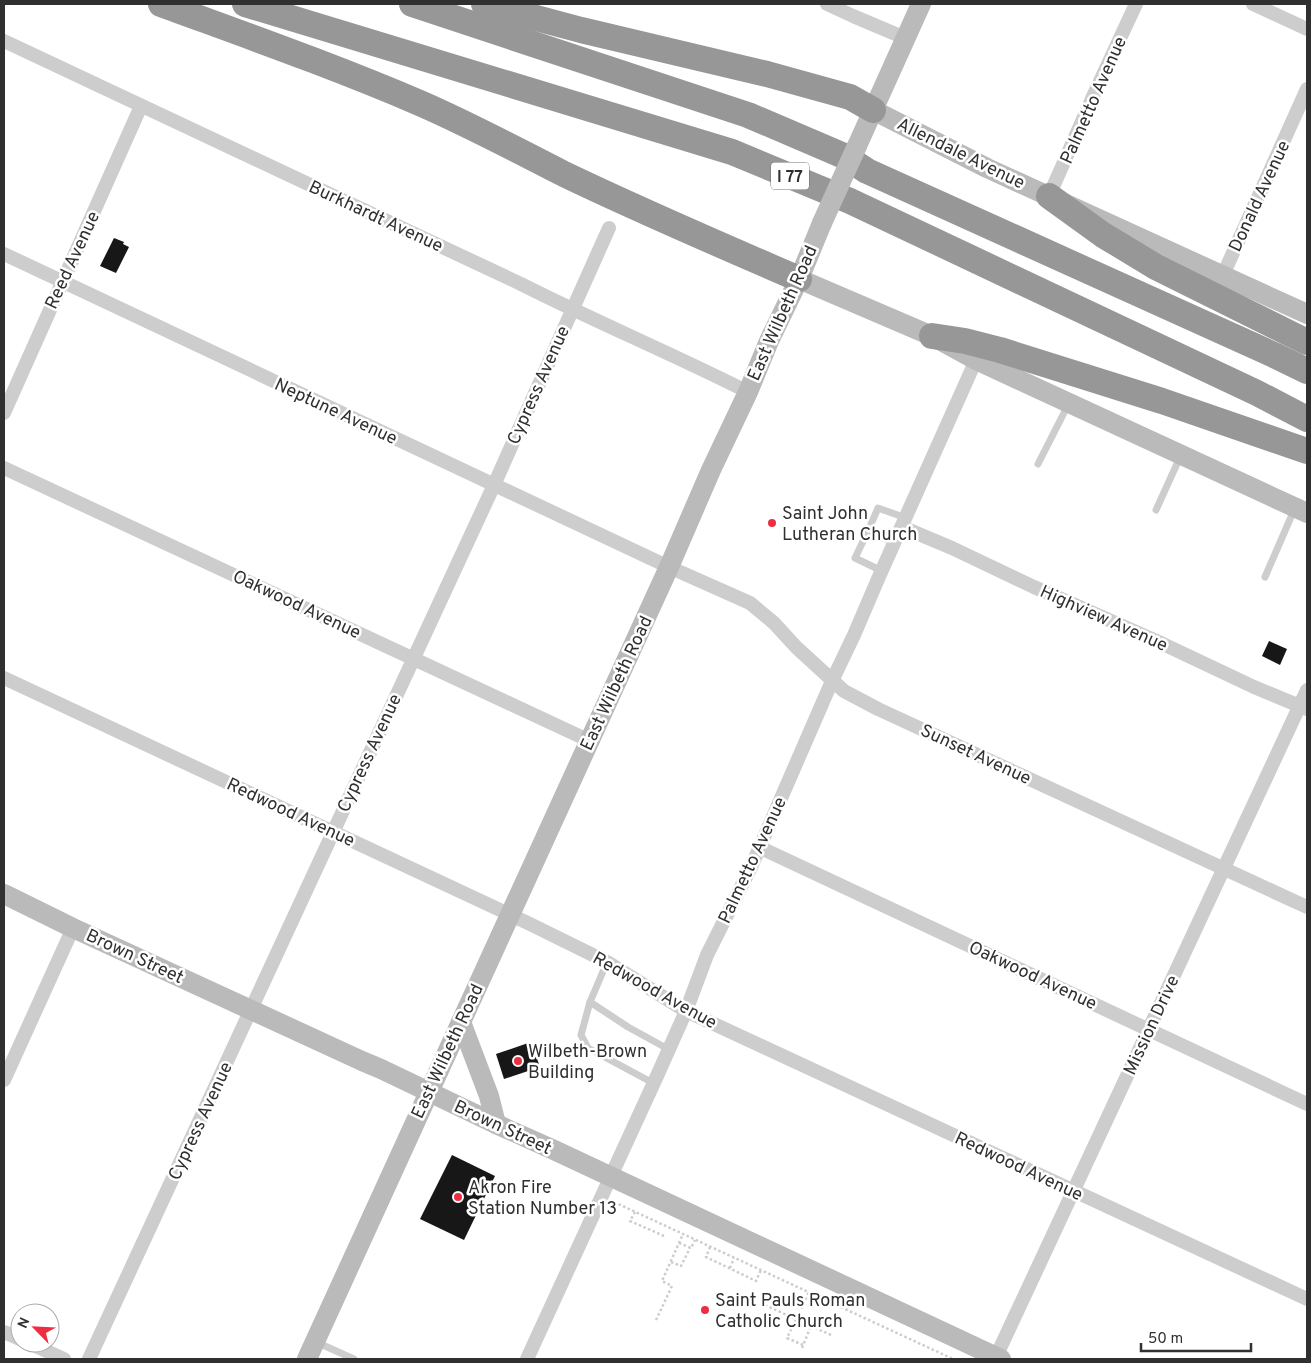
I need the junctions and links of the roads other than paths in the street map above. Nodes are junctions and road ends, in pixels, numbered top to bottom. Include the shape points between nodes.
1 (161, 4) edge
2 (245, 4) edge
3 (412, 4) edge
4 (484, 4) edge
5 (827, 4) edge
6 (921, 4) edge
7 (1136, 4) edge
8 (1253, 4) edge
9 (1307, 28) edge
10 (904, 38) junction
11 (4, 41) edge
12 (1307, 90) edge
13 (141, 106) junction
14 (873, 110) junction
15 (1049, 196) junction
16 (609, 228) dead end
17 (4, 254) edge
18 (1223, 275) junction
19 (798, 279) junction
20 (62, 281) junction
21 (572, 310) junction
22 (1307, 314) edge
23 (932, 336) junction
24 (1307, 342) edge
25 (976, 360) junction
26 (1307, 371) edge
27 (748, 392) junction
28 (1069, 403) junction
29 (4, 413) edge
30 (1307, 418) edge
31 (1307, 451) edge
32 (1181, 455) junction
33 (1038, 464) dead end
34 (4, 468) edge
35 (494, 484) junction
36 (1156, 510) dead end
37 (1301, 510) edge
38 (904, 523) junction
39 (868, 531) junction
40 (894, 543) junction
41 (669, 567) junction
42 (882, 571) junction
43 (1265, 577) dead end
44 (413, 658) junction
45 (4, 678) edge
46 (832, 681) junction
47 (1307, 690) edge
48 (1304, 707) edge
49 (590, 741) junction
50 (332, 832) junction
51 (759, 847) junction
52 (1224, 869) junction
53 (4, 894) edge
54 (1307, 907) edge
55 (510, 914) junction
56 (73, 928) junction
57 (607, 962) junction
58 (590, 1002) junction
59 (251, 1010) junction
60 (686, 1011) junction
61 (461, 1022) junction
62 (1149, 1030) junction
63 (668, 1049) junction
64 (4, 1080) edge
65 (653, 1083) junction
66 (428, 1092) junction
67 (1307, 1104) edge
68 (496, 1124) junction
69 (611, 1178) junction
70 (1074, 1191) junction
71 (1307, 1299) edge
72 (311, 1350) edge
73 (50, 1353) edge
74 (997, 1358) edge
75 (64, 1359) edge
76 (89, 1359) edge
77 (354, 1359) edge
78 (527, 1359) edge

1 - 19 highway via 305,56 423,105 564,174
2 - 30 highway, I 77 via 732,152 850,201
3 - 26 highway, I 77 via 748,115 844,156 867,171
4 - 14 highway via 767,74 850,97
5 - 10 street
6 - 10 main road, East Wilbeth Road
7 - 15 street, Palmetto Avenue
8 - 9 street
10 - 14 main road, East Wilbeth Road
11 - 13 street, Burkhardt Avenue
12 - 18 street, Donald Avenue
13 - 20 street, Reed Avenue
13 - 21 street, Burkhardt Avenue
14 - 15 main road, Allendale Avenue
14 - 19 main road, East Wilbeth Road, bridge
15 - 18 main road, Allendale Avenue
15 - 24 highway via 1103,235 1156,266
16 - 21 street, Cypress Avenue
17 - 20 street, Neptune Avenue
18 - 22 main road, Allendale Avenue
19 - 23 main road
19 - 27 main road, East Wilbeth Road
20 - 29 street, Reed Avenue
20 - 35 street, Neptune Avenue
21 - 27 street, Burkhardt Avenue
21 - 35 street, Cypress Avenue
23 - 25 main road
23 - 31 highway via 1000,350
25 - 28 main road
25 - 38 street, Palmetto Avenue
27 - 41 main road, East Wilbeth Road
28 - 32 main road
28 - 33 lane
32 - 36 lane
32 - 37 main road
34 - 44 street, Oakwood Avenue
35 - 41 street, Neptune Avenue
35 - 44 street, Cypress Avenue
37 - 43 lane
38 - 39 lane via 878,508
38 - 40 street, Palmetto Avenue
38 - 48 street, Highview Avenue via 1034,587
39 - 40 lane
39 - 42 lane via 855,558
40 - 42 street, Palmetto Avenue
41 - 46 street, Sunset Avenue via 750,603
41 - 49 main road, East Wilbeth Road
42 - 46 street, Palmetto Avenue
44 - 49 street, Oakwood Avenue
44 - 50 street, Cypress Avenue
45 - 50 street, Redwood Avenue
46 - 51 street, Palmetto Avenue
46 - 52 street, Sunset Avenue via 844,691 878,708
47 - 48 street, Mission Drive
48 - 52 street, Mission Drive
49 - 55 main road, East Wilbeth Road
50 - 55 street, Redwood Avenue
50 - 59 street, Cypress Avenue
51 - 60 street, Palmetto Avenue via 707,955
51 - 62 street, Oakwood Avenue
52 - 54 street, Sunset Avenue
52 - 62 street, Mission Drive
53 - 56 main road, Brown Street
55 - 57 street, Redwood Avenue
55 - 61 main road, East Wilbeth Road
56 - 59 main road, Brown Street
56 - 64 street
57 - 58 lane
57 - 60 street, Redwood Avenue
58 - 63 lane
58 - 65 lane via 581,1035 588,1048
59 - 66 main road, Brown Street
59 - 76 street, Cypress Avenue
60 - 63 street, Palmetto Avenue
60 - 70 street, Redwood Avenue
61 - 66 main road, East Wilbeth Road
61 - 68 main road
62 - 67 street, Oakwood Avenue
62 - 70 street, Mission Drive
63 - 65 street, Palmetto Avenue
65 - 69 street, Palmetto Avenue
66 - 68 main road, Brown Street
66 - 72 main road, East Wilbeth Road
68 - 69 main road, Brown Street
69 - 74 main road, Brown Street
69 - 78 street, Palmetto Avenue
70 - 71 street, Redwood Avenue
70 - 74 street, Mission Drive
72 - 77 lane
73 - 75 street

